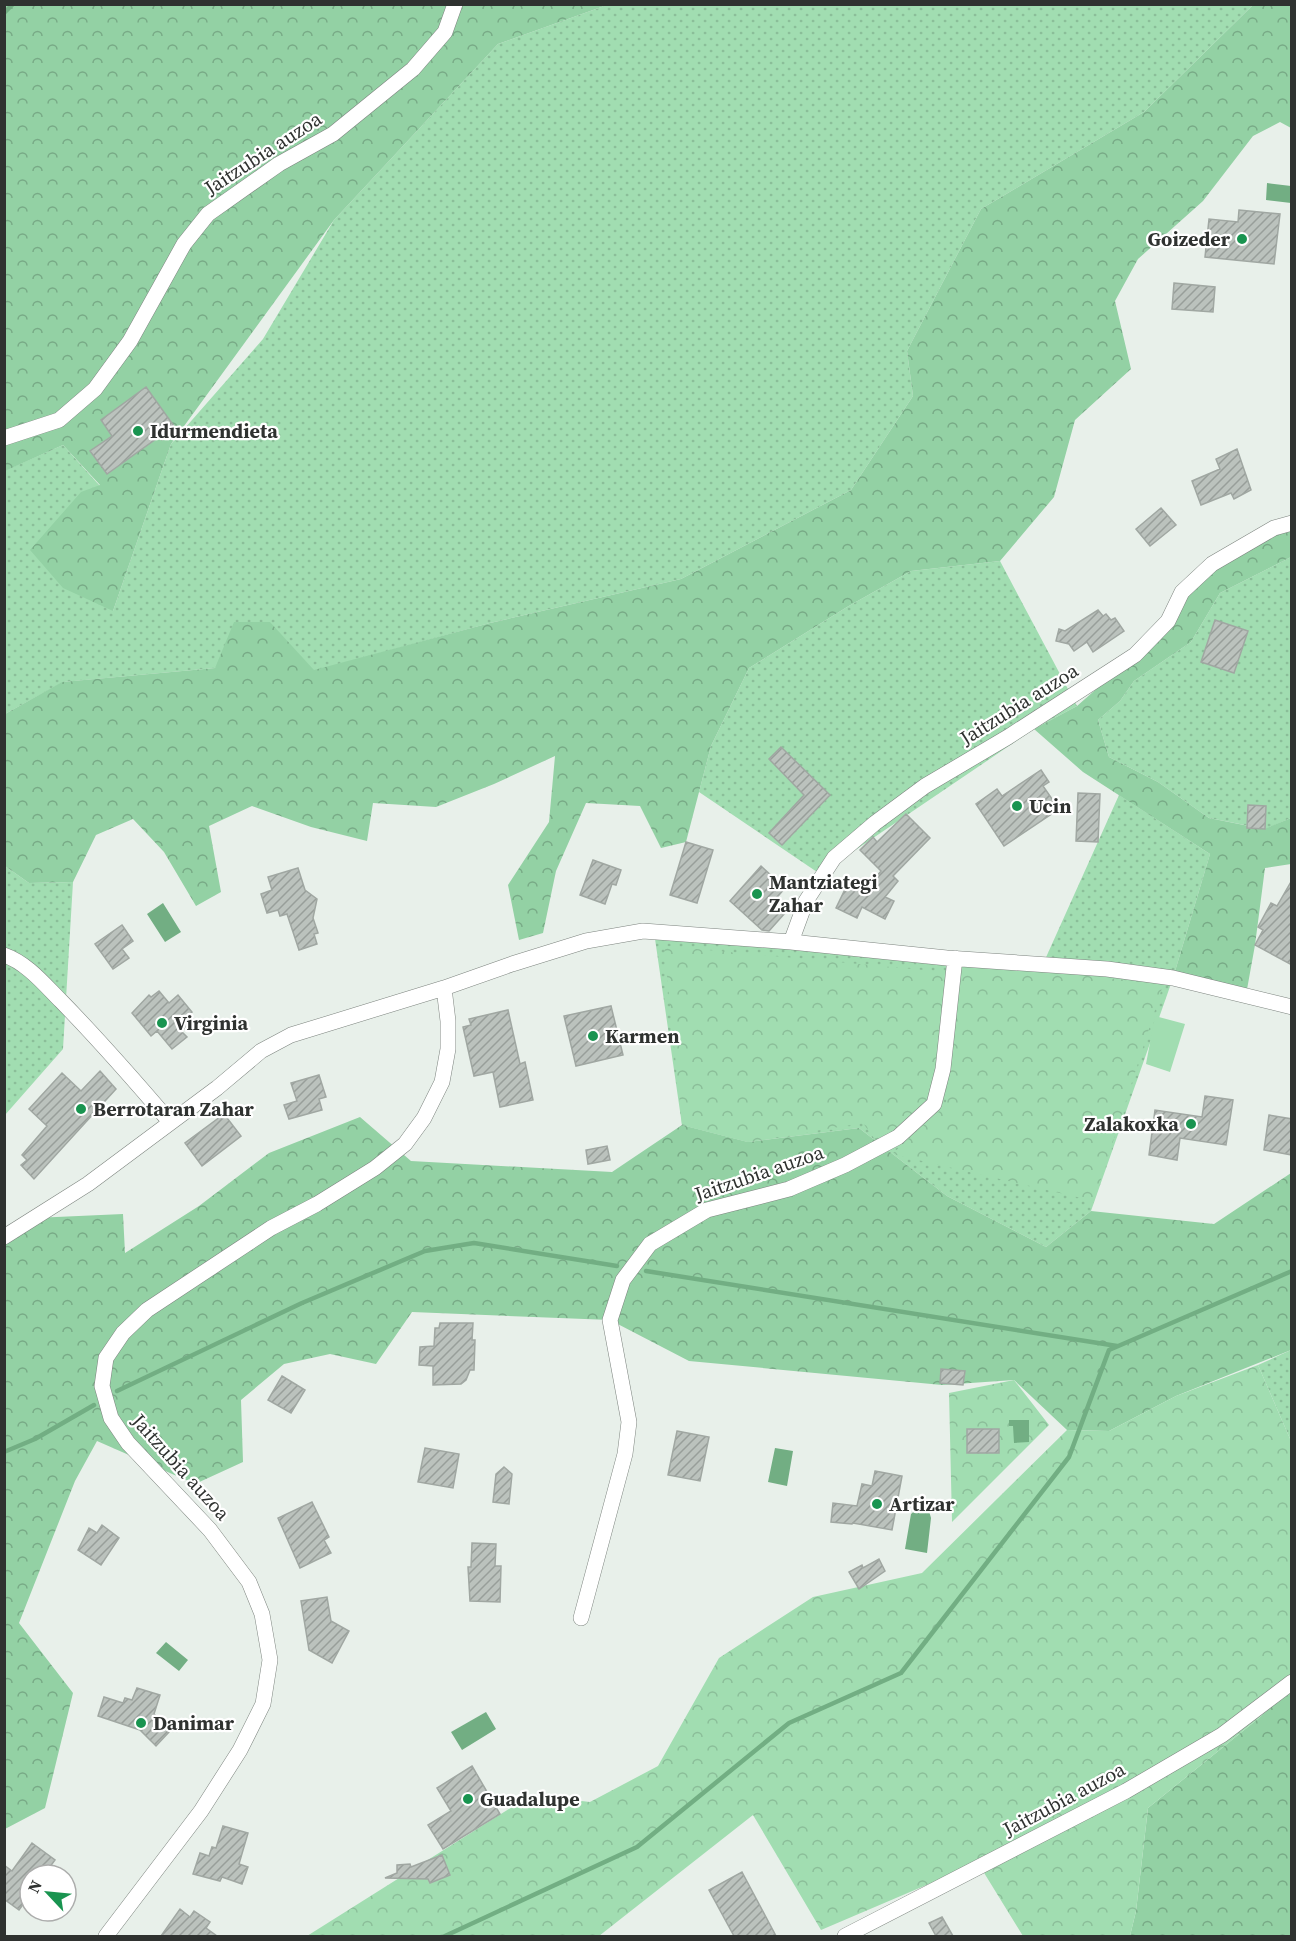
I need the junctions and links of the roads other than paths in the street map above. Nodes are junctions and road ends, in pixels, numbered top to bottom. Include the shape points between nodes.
1 (455, 4) edge
2 (4, 438) edge
3 (1292, 522) edge
4 (791, 942) junction
5 (4, 955) edge
6 (955, 958) junction
7 (444, 988) junction
8 (1292, 1007) edge
9 (170, 1122) junction
10 (4, 1237) edge
11 (581, 1618) dead end
12 (1292, 1682) edge
13 (106, 1936) edge
14 (845, 1936) edge

1 - 2 street, Jaitzubia auzoa via 445,32 413,69 333,134 279,164 208,214 184,244 130,341 95,389 59,420
3 - 4 street, Jaitzubia auzoa via 1274,528 1212,564 1182,592 1168,621 1135,655 926,786 875,823 834,858 806,901
4 - 6 street
4 - 7 street via 643,931 586,941
5 - 9 street via 18,960 68,1008
6 - 8 street via 1173,978
6 - 11 street, Jaitzubia auzoa via 943,1069 934,1104 898,1137 845,1165 789,1189 707,1210 650,1245 623,1280 610,1320 629,1422 625,1454
7 - 9 street via 291,1035 261,1051
7 - 13 street, Jaitzubia auzoa via 448,1049 442,1082 405,1144 375,1168 271,1228 147,1310 123,1333 106,1358 102,1386 111,1418 128,1443 210,1530 249,1582 262,1614 270,1660 263,1704 240,1750 201,1811
9 - 10 street via 88,1184
12 - 14 street, Jaitzubia auzoa via 1222,1735 1126,1791

